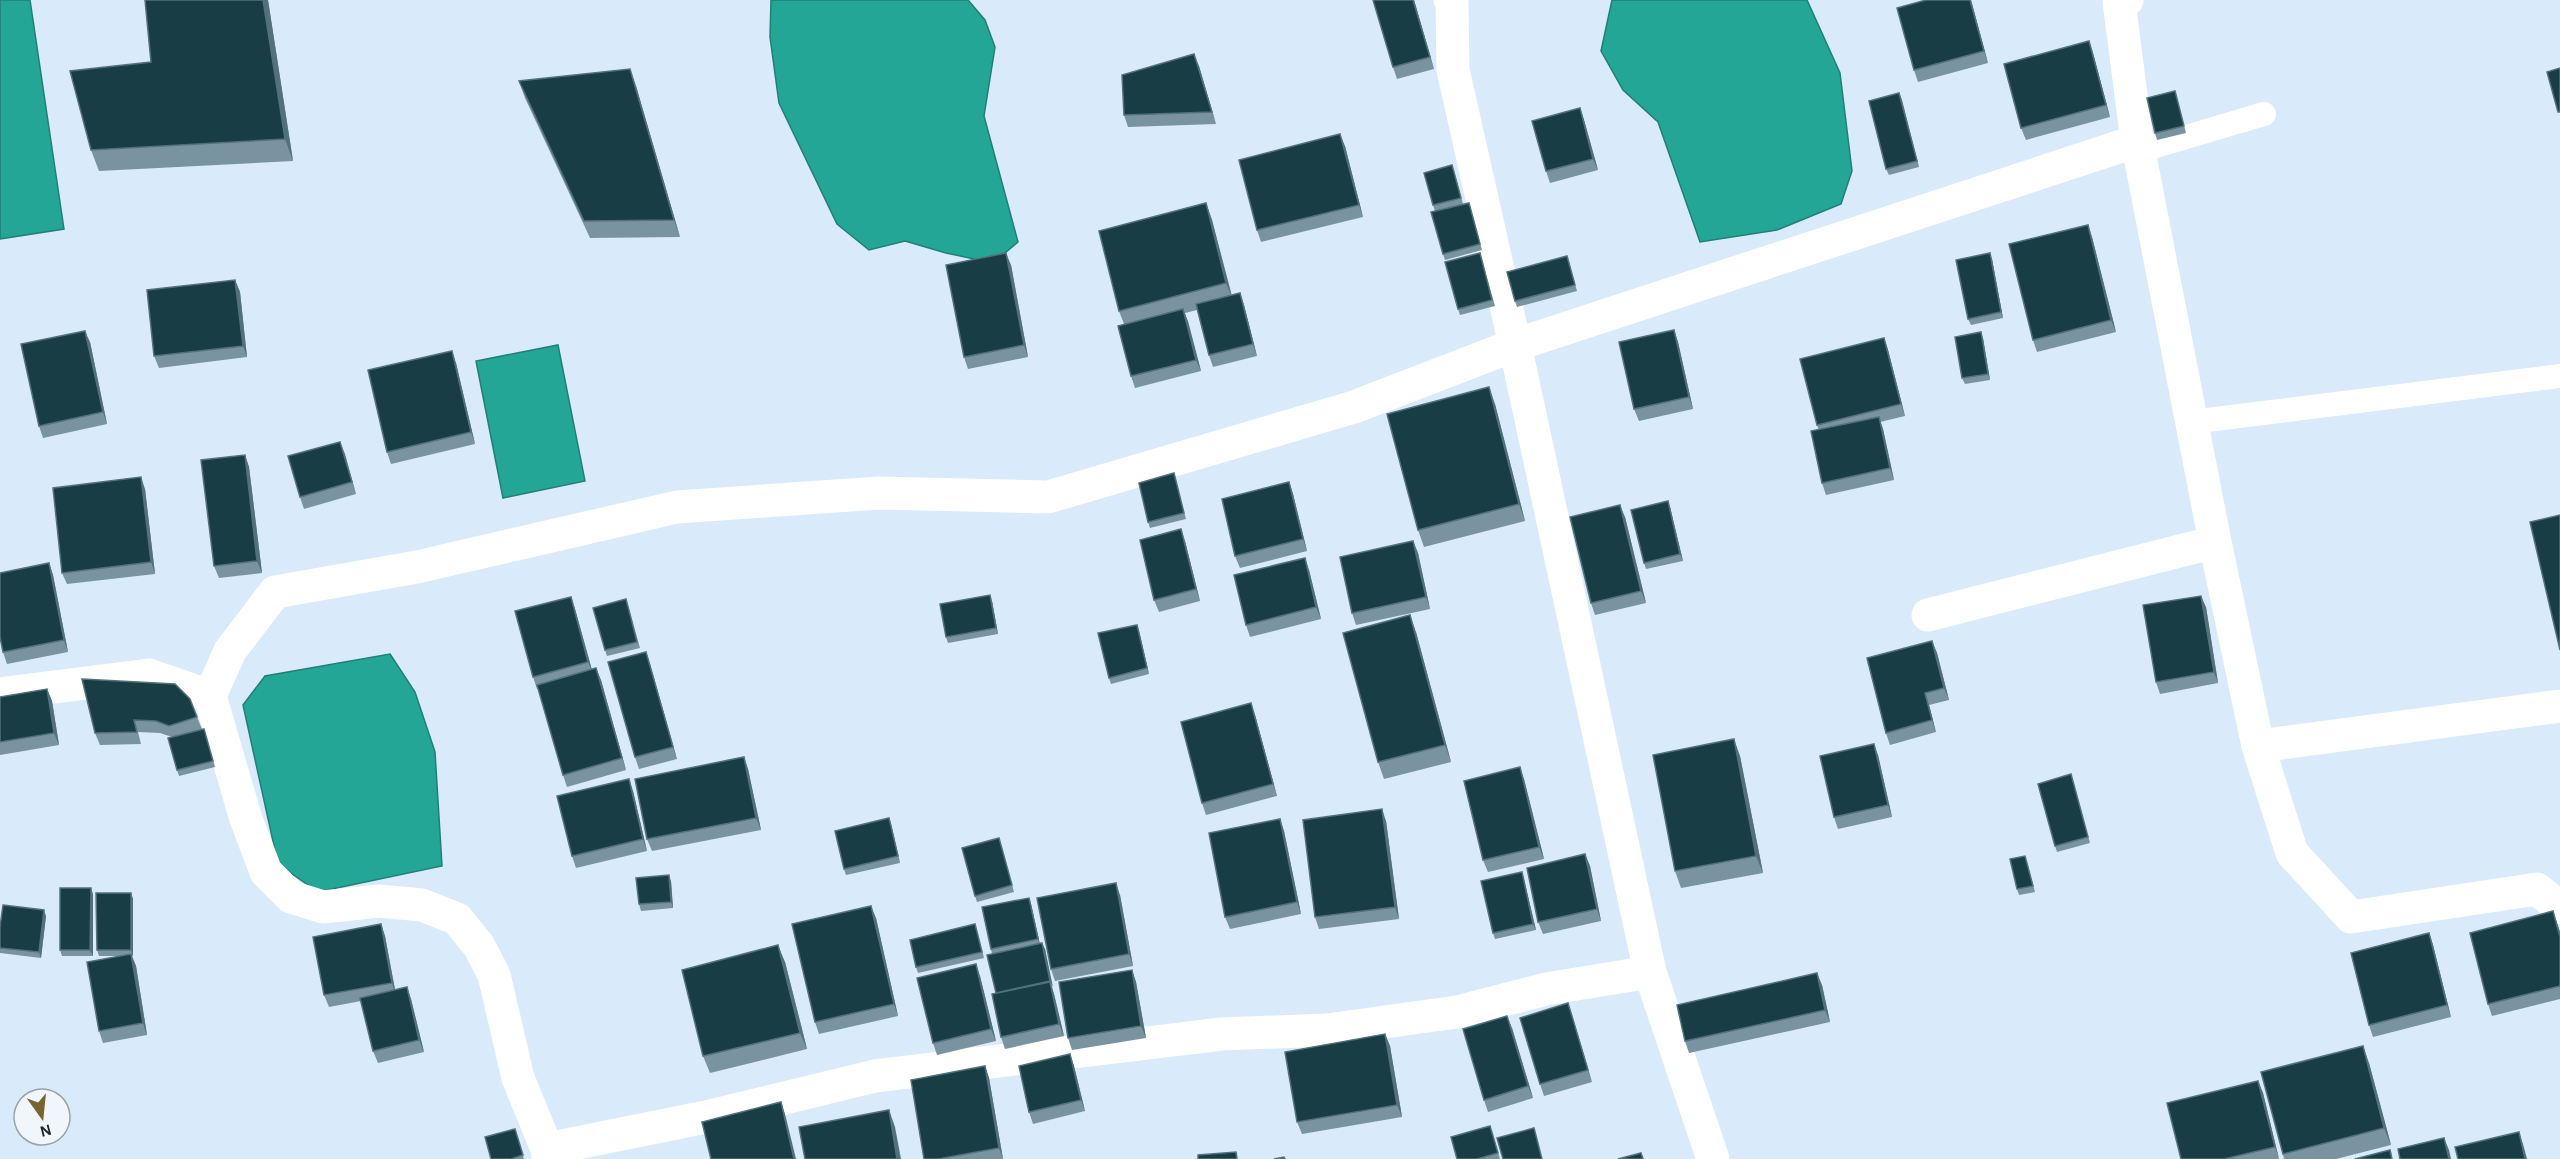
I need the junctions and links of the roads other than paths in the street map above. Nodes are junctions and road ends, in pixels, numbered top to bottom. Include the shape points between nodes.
1 (1450, 0) edge
2 (2122, 1) edge
3 (2264, 114) dead end
4 (2138, 146) junction
5 (1515, 345) junction
6 (2560, 376) edge
7 (2191, 422) junction
8 (2215, 542) junction
9 (1928, 615) dead end
10 (1, 691) edge
11 (210, 696) junction
12 (2560, 706) edge
13 (2258, 746) junction
14 (2560, 908) edge
15 (1650, 972) junction
16 (548, 1154) edge
17 (1713, 1159) edge

1 - 5 street via 1453,70
2 - 4 street
3 - 4 lane
4 - 5 street
4 - 7 street
5 - 11 street via 1354,406 1048,497 879,493 677,507 417,567 275,592 230,651
5 - 15 street
6 - 7 lane
7 - 8 street
8 - 9 street
8 - 13 street
10 - 11 street via 149,675
11 - 16 street via 266,872 291,897 323,907 380,901 422,905 457,919 479,946 494,975 518,1078
12 - 13 street
13 - 14 street via 2292,853 2351,917 2537,889
15 - 16 street via 1546,990 1457,1012 1327,1030 1222,1034 875,1076
15 - 17 street

